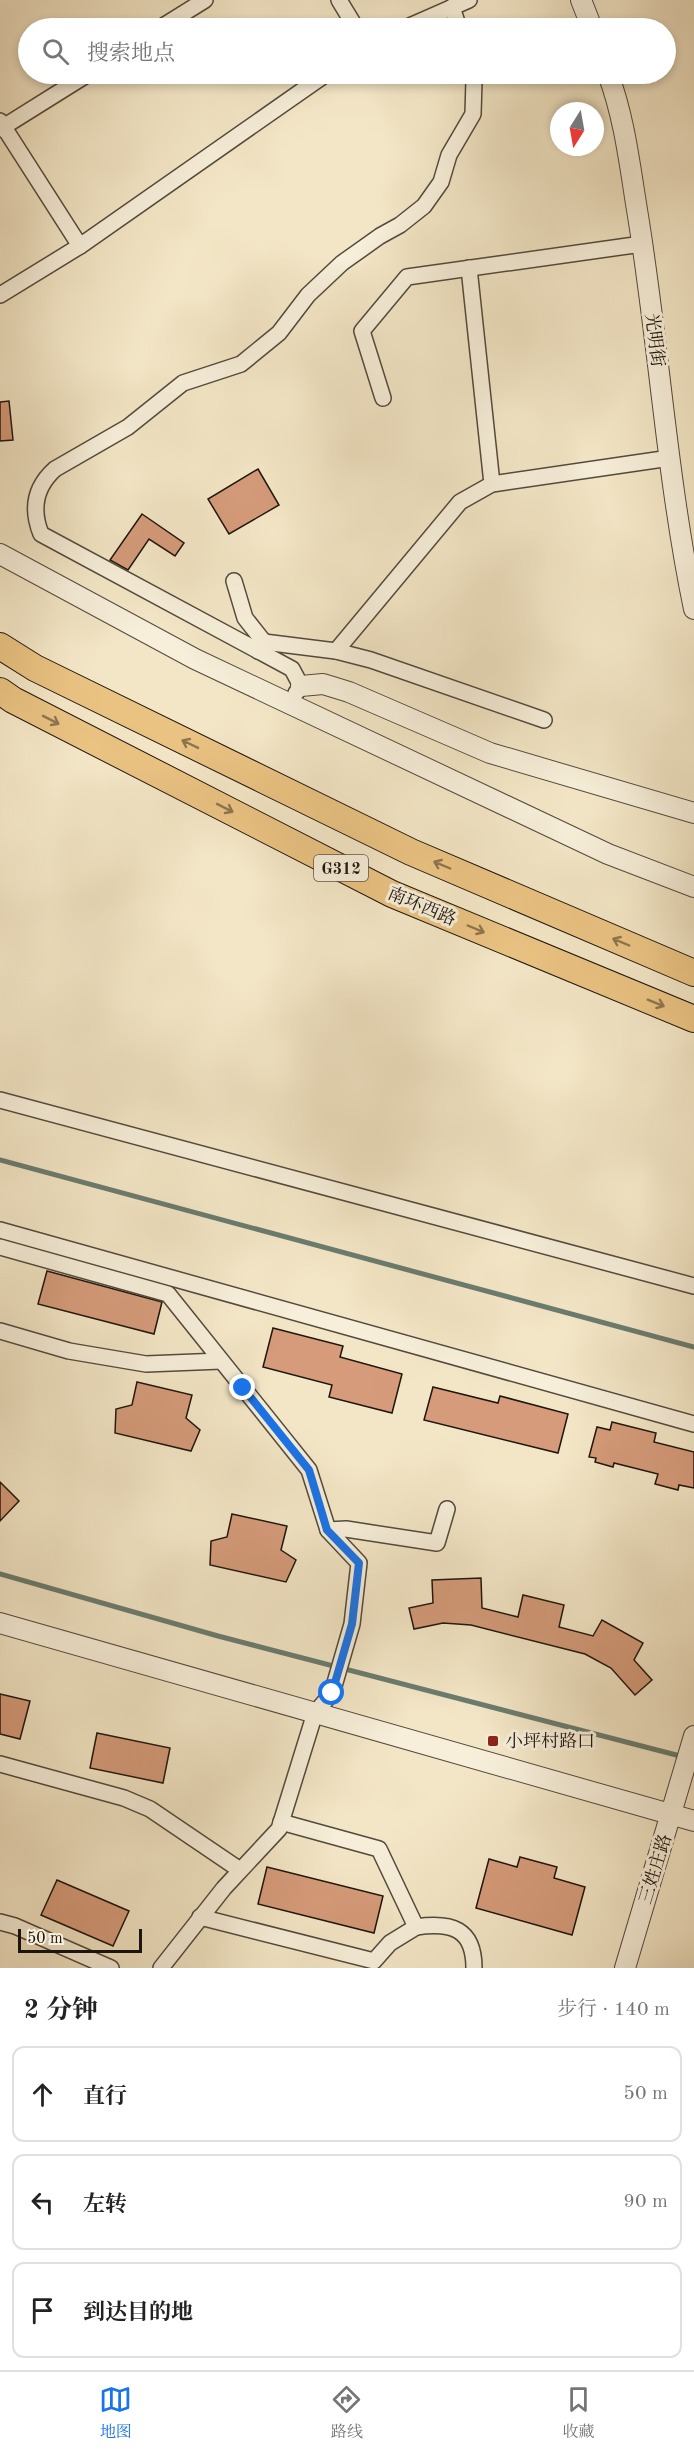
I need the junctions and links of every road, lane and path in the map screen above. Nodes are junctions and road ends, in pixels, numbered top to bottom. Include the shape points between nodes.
1 (205, 0) edge
2 (339, 0) edge
3 (468, 0) edge
4 (581, 0) edge
5 (452, 7) junction
6 (176, 18) edge
7 (350, 18) edge
8 (427, 18) edge
9 (456, 18) edge
10 (588, 18) edge
11 (71, 84) edge
12 (313, 84) edge
13 (474, 84) edge
14 (612, 84) edge
15 (1, 126) edge
16 (642, 244) junction
17 (80, 246) junction
18 (469, 268) junction
19 (0, 295) edge
20 (383, 398) dead end
21 (670, 458) junction
22 (492, 484) junction
23 (0, 555) edge
24 (234, 581) dead end
25 (694, 609) edge
26 (0, 646) edge
27 (261, 646) junction
28 (336, 651) junction
29 (301, 686) junction
30 (0, 691) edge
31 (289, 703) junction
32 (544, 720) dead end
33 (694, 813) edge
34 (694, 887) edge
35 (694, 973) edge
36 (694, 1019) edge
37 (0, 1100) edge
38 (0, 1230) edge
39 (0, 1247) edge
40 (694, 1287) edge
41 (0, 1331) edge
42 (221, 1361) junction
43 (694, 1424) edge
44 (447, 1509) dead end
45 (327, 1530) junction
46 (0, 1623) edge
47 (315, 1713) junction
48 (692, 1744) edge
49 (0, 1764) edge
50 (671, 1815) junction
51 (694, 1821) edge
52 (281, 1822) junction
53 (240, 1870) junction
54 (200, 1917) junction
55 (0, 1922) edge
56 (416, 1927) junction
57 (111, 1968) edge
58 (160, 1968) edge
59 (474, 1968) edge
60 (625, 1968) edge

1 - 6 street
2 - 7 street
3 - 5 street
4 - 10 street
5 - 8 street
5 - 9 street
11 - 15 street
12 - 17 street
13 - 27 street via 472,114 449,155 441,182 424,206 342,263 308,295 279,333 241,364 183,383 128,427 55,469 38,491 36,518 42,534
14 - 16 street, 光明街 via 620,106
15 - 17 street
16 - 18 street
16 - 21 street, 光明街
17 - 19 street
18 - 20 street via 407,277 362,331
18 - 22 street
21 - 22 street
21 - 25 street, 光明街
22 - 28 street via 460,502
23 - 31 street via 195,659
24 - 27 street via 245,618
35 -> 26 highway, G312 via 411,852 35,668
27 - 28 street
27 - 29 street via 292,669
28 - 32 street
29 - 31 street
29 - 33 street via 323,684 349,692 490,753
30 -> 36 highway, 南环西路 / G312 via 392,894
31 - 34 street via 608,854
37 - 40 street
38 - 43 street
39 - 42 street via 168,1294
41 - 42 street via 69,1352 146,1364
42 - 45 street via 309,1470
44 - 45 street via 437,1542 346,1528
45 - 47 street via 359,1563 352,1624 332,1693
46 - 47 street
47 - 50 street
47 - 52 street
48 - 50 street, 三姓庄路
49 - 53 street via 124,1798 150,1809
50 - 51 street
50 - 60 street, 三姓庄路
52 - 53 street via 279,1829
52 - 56 street via 379,1849
53 - 54 street
54 - 56 street via 374,1961 390,1943
54 - 58 street
55 - 57 street
56 - 59 street via 439,1924 454,1928 470,1941

